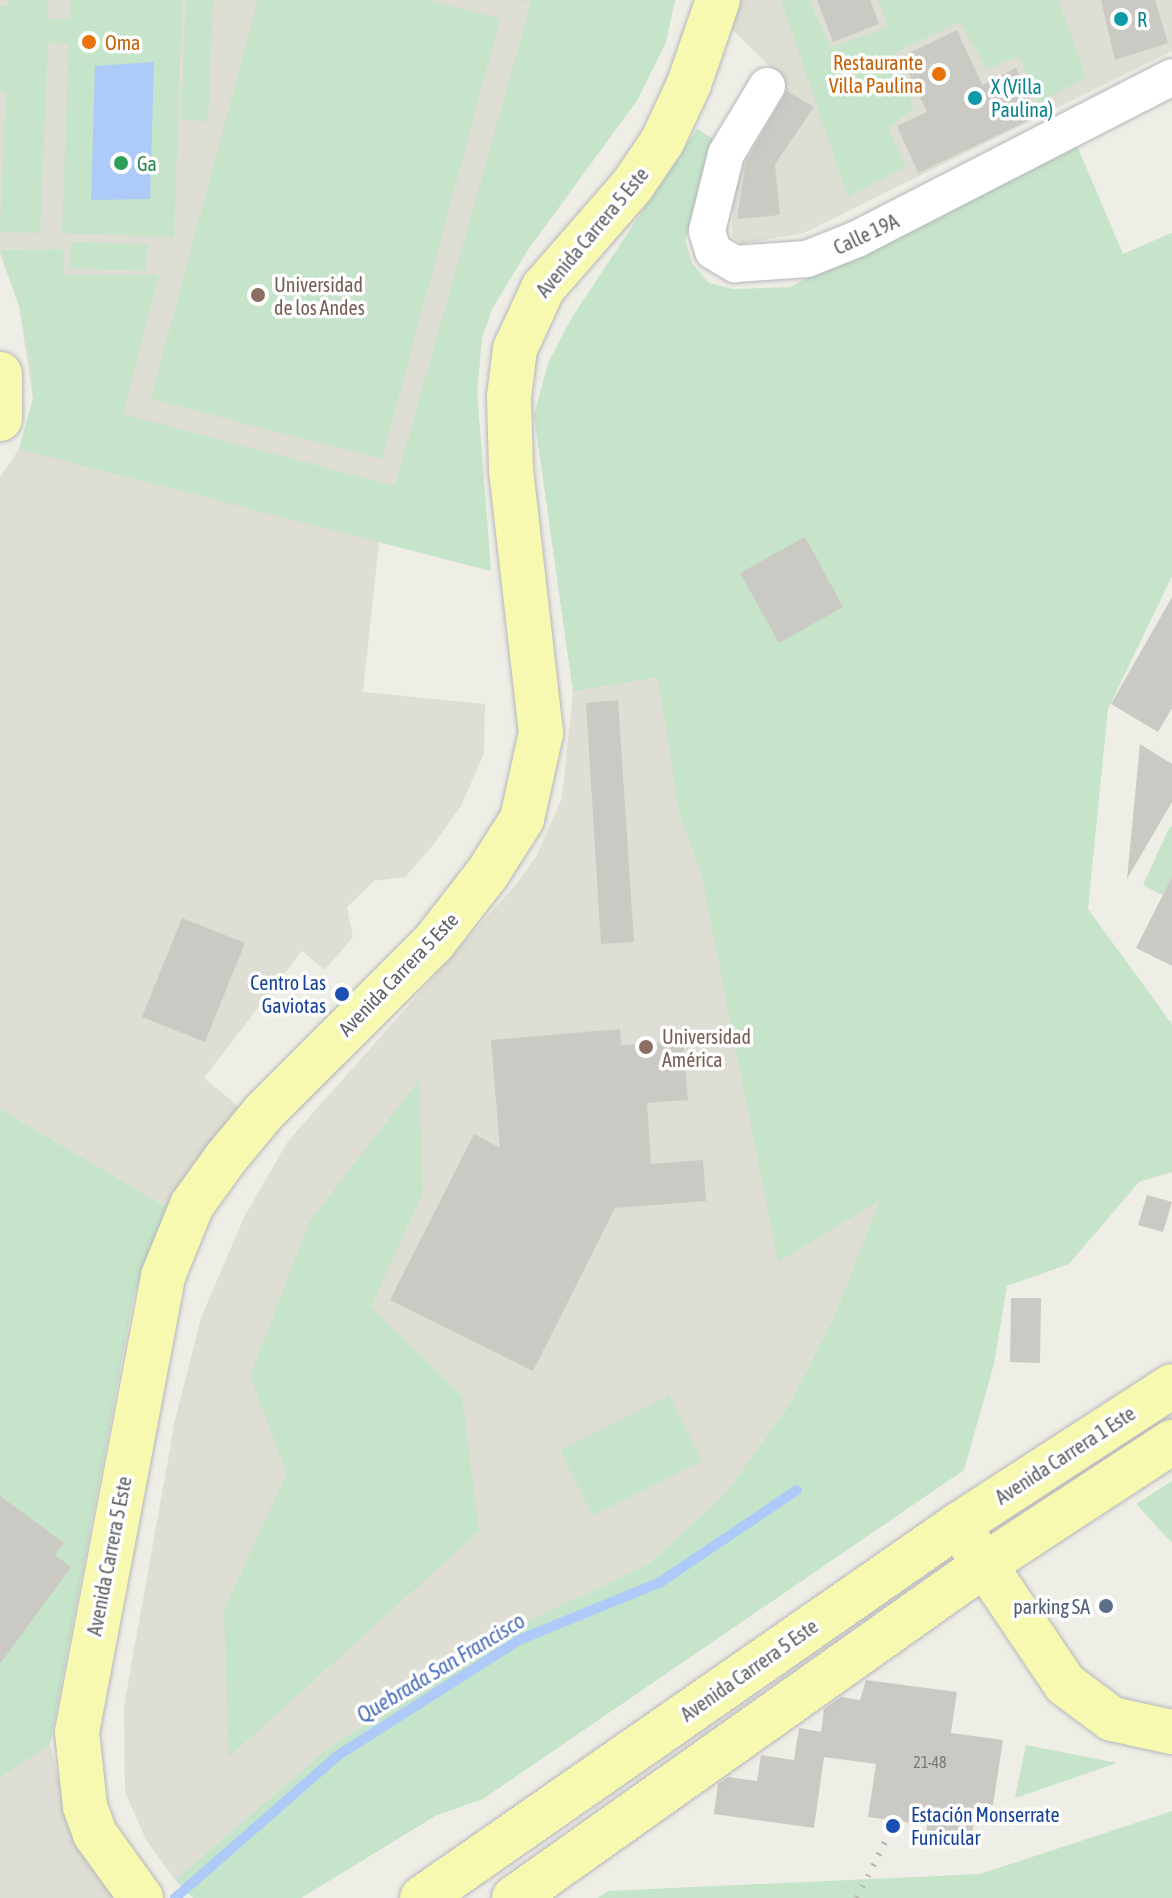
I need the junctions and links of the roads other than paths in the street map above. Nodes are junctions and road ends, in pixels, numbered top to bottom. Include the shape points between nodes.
1 (718, 0) edge
2 (1172, 77) edge
3 (767, 86) dead end
4 (0, 374) edge
5 (0, 419) edge
6 (1172, 1386) edge
7 (1172, 1442) edge
8 (958, 1525) junction
9 (984, 1565) junction
10 (1172, 1732) edge
11 (141, 1898) edge
12 (422, 1898) edge
13 (514, 1898) edge

1 - 11 main road, Avenida Carrera 5 Este via 662,142 632,186 543,288 515,349 509,443 541,733 522,819 456,916 263,1113 192,1205 163,1276 77,1732 85,1806 95,1834 108,1859
2 - 3 street, Calle 19A via 843,246 807,259 735,264 713,251 707,231 726,154
4 - 5 main road
6 - 8 main road, Avenida Carrera 1 Este
7 - 9 main road
8 - 9 main road
8 - 12 main road, Avenida Carrera 5 Este
9 - 10 main road via 1043,1655 1088,1705 1143,1729
9 - 13 main road

